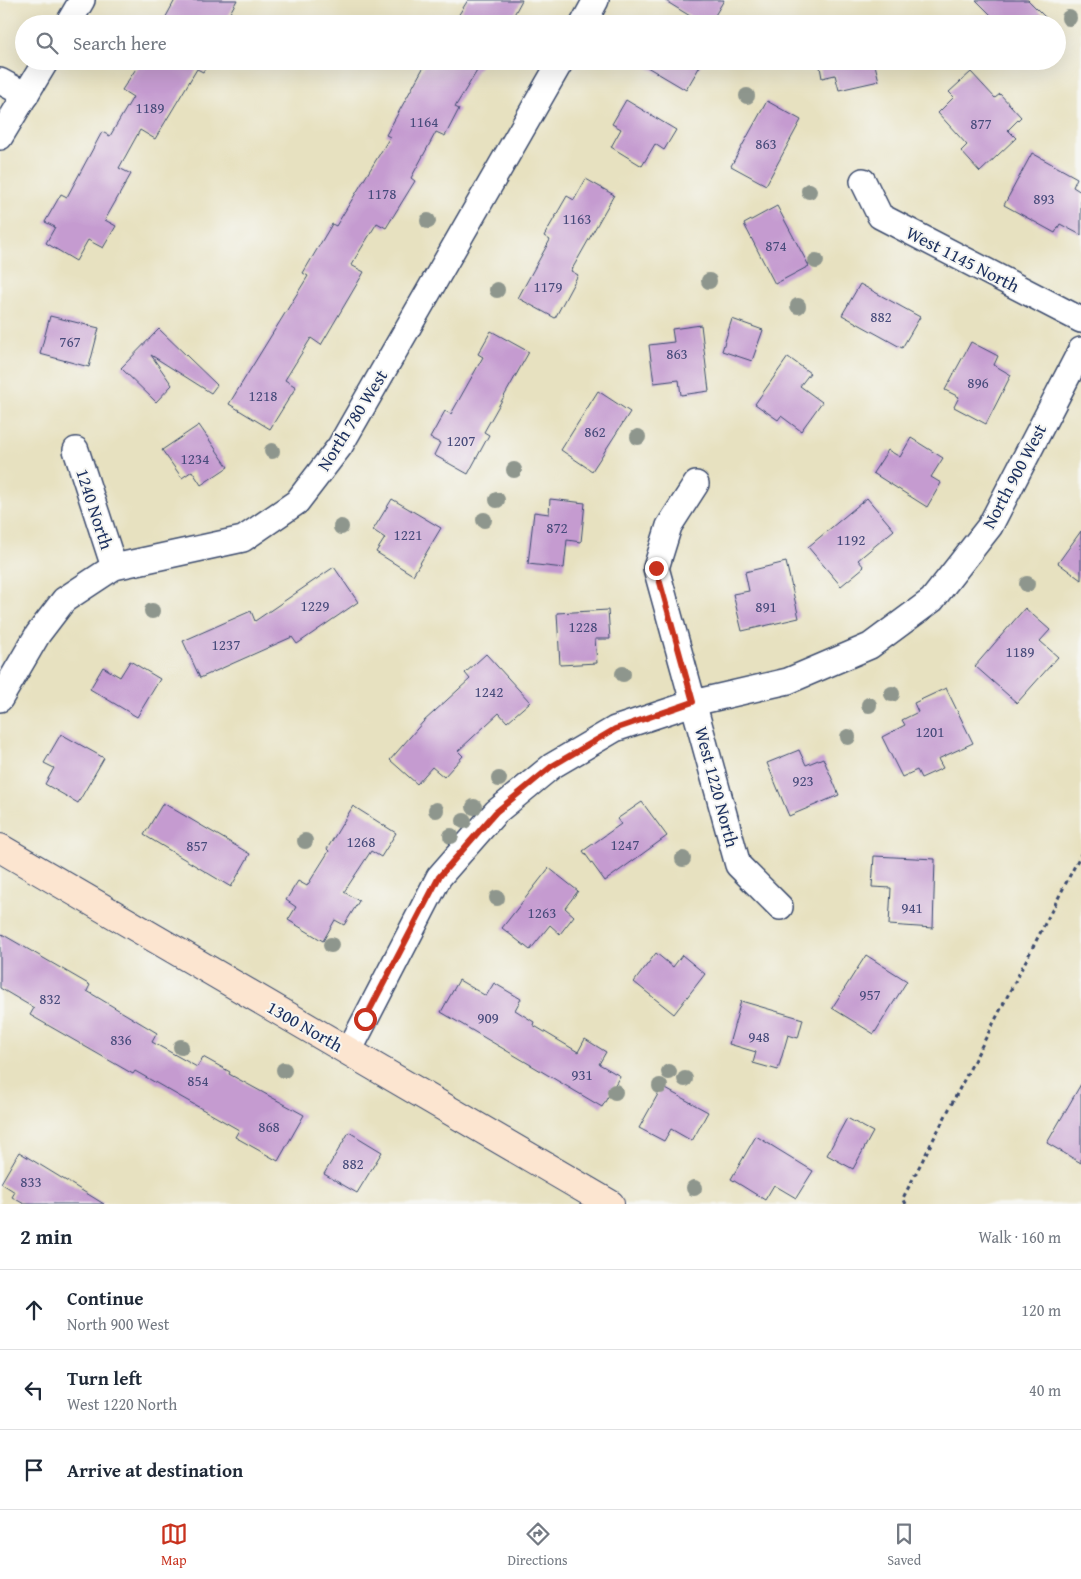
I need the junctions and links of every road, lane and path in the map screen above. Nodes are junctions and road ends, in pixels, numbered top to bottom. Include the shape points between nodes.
1 (82, 0) edge
2 (596, 0) edge
3 (73, 15) edge
4 (588, 15) edge
5 (41, 70) edge
6 (556, 70) edge
7 (0, 81) edge
8 (26, 95) junction
9 (0, 137) edge
10 (863, 180) dead end
11 (1081, 320) edge
12 (1081, 350) edge
13 (76, 450) dead end
14 (696, 484) dead end
15 (114, 567) junction
16 (0, 700) edge
17 (693, 702) junction
18 (0, 848) edge
19 (1081, 854) edge
20 (780, 907) dead end
21 (349, 1051) junction
22 (610, 1204) edge
23 (906, 1204) edge

1 - 3 street
2 - 4 street
5 - 8 street
6 - 15 street, North 780 West via 340,446 297,502 243,539
7 - 8 street
8 - 9 street
10 - 11 street, West 1145 North via 880,216
12 - 17 street, North 900 West via 990,526 932,600 870,646 788,681
13 - 15 street, 1240 North
14 - 17 street, West 1220 North via 670,526 656,568
15 - 16 street, North 780 West via 64,600 38,634
17 - 20 street, West 1220 North via 738,865
17 - 21 street, North 900 West via 615,729 552,766 496,812 439,877
18 - 21 street, 1300 North
19 - 23 path via 903,1198
21 - 22 street, 1300 North

